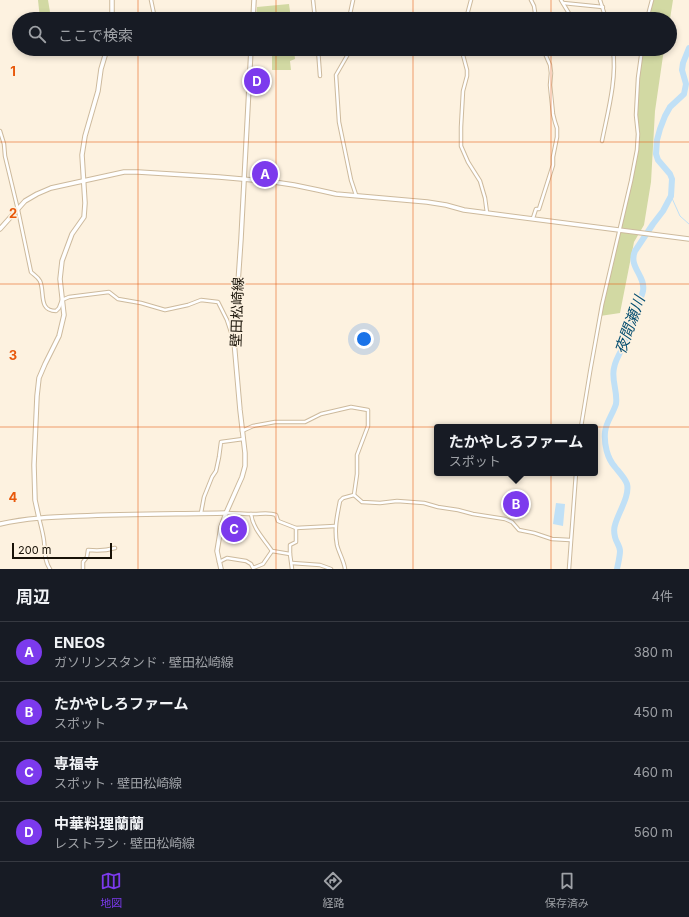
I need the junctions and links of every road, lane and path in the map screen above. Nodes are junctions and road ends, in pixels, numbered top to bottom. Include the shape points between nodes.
1 (112, 0) edge
2 (150, 0) edge
3 (254, 0) edge
4 (313, 0) edge
5 (353, 0) edge
6 (471, 0) edge
7 (531, 0) edge
8 (600, 0) edge
9 (652, 0) edge
10 (562, 1) edge
11 (603, 7) junction
12 (112, 12) edge
13 (153, 12) edge
14 (253, 12) edge
15 (314, 12) edge
16 (350, 12) edge
17 (468, 12) edge
18 (535, 12) edge
19 (568, 12) edge
20 (604, 12) edge
21 (649, 12) edge
22 (105, 56) edge
23 (251, 56) edge
24 (319, 56) edge
25 (348, 56) edge
26 (463, 56) edge
27 (546, 56) edge
28 (614, 56) edge
29 (641, 56) edge
30 (320, 76) dead end
31 (0, 131) edge
32 (602, 141) dead end
33 (244, 179) junction
34 (84, 180) junction
35 (356, 195) junction
36 (18, 210) junction
37 (487, 213) junction
38 (533, 218) junction
39 (0, 228) edge
40 (619, 229) junction
41 (689, 239) edge
42 (62, 300) junction
43 (234, 341) junction
44 (582, 424) edge
45 (242, 431) junction
46 (243, 439) junction
47 (576, 476) edge
48 (354, 495) junction
49 (226, 513) junction
50 (201, 514) junction
51 (251, 514) junction
52 (39, 518) junction
53 (0, 524) edge
54 (335, 526) junction
55 (296, 528) junction
56 (570, 540) junction
57 (114, 548) dead end
58 (272, 551) junction
59 (290, 554) junction
60 (219, 562) junction
61 (292, 563) junction
62 (50, 569) edge
63 (83, 569) edge
64 (221, 569) edge
65 (292, 569) edge
66 (331, 569) edge
67 (344, 569) edge
68 (569, 569) edge

1 - 12 street
2 - 13 street
3 - 14 street
4 - 15 street
5 - 16 street
6 - 17 street
7 - 18 street
8 - 11 street
9 - 21 street
10 - 11 street
10 - 19 street
11 - 20 street
22 - 34 street via 85,136 82,155
23 - 33 street, 壁田松崎線
24 - 30 street
25 - 35 street via 336,75 338,122
26 - 37 street via 467,76 463,91 461,146 480,181
27 - 38 street via 550,65 557,137 553,165 539,209 536,209
28 - 32 street via 610,99
29 - 40 street via 636,115 637,150
31 - 36 street
33 - 34 street via 124,172
33 - 35 street via 294,184
33 - 43 street, 壁田松崎線
34 - 36 street via 36,194
34 - 42 street via 84,217 72,234 62,261
35 - 37 street via 427,202
36 - 39 street
36 - 42 street via 30,272 41,282 46,308 50,312 56,312
37 - 38 street
38 - 40 street
40 - 41 street
40 - 44 street via 602,305
42 - 43 street via 109,292 118,299 165,310 201,300 218,302
42 - 52 street via 64,315 59,336 39,378 37,396 34,465 35,500
43 - 45 street, 壁田松崎線
45 - 46 street, 壁田松崎線
45 - 48 street via 275,422 305,422 321,414 351,406 368,410 368,426 357,455
46 - 49 street, 壁田松崎線 via 245,453 242,477
46 - 50 street via 221,442 216,471 204,497
47 - 56 street
48 - 54 street via 340,501
48 - 56 street via 362,502 424,502 438,507 505,519 519,530 552,539
49 - 50 street
49 - 51 street
49 - 60 street, 壁田松崎線 via 217,552
50 - 52 street
51 - 55 street via 271,513 276,515 278,521
51 - 58 street via 256,530
52 - 53 street
52 - 62 street
54 - 55 street
54 - 67 street
55 - 59 street via 296,542 290,545
56 - 68 street
57 - 63 street via 107,551 88,550
58 - 59 street
58 - 60 street via 263,564 253,568 246,561 226,558
59 - 61 street
60 - 64 street, 壁田松崎線
61 - 65 street
61 - 66 street via 320,565

